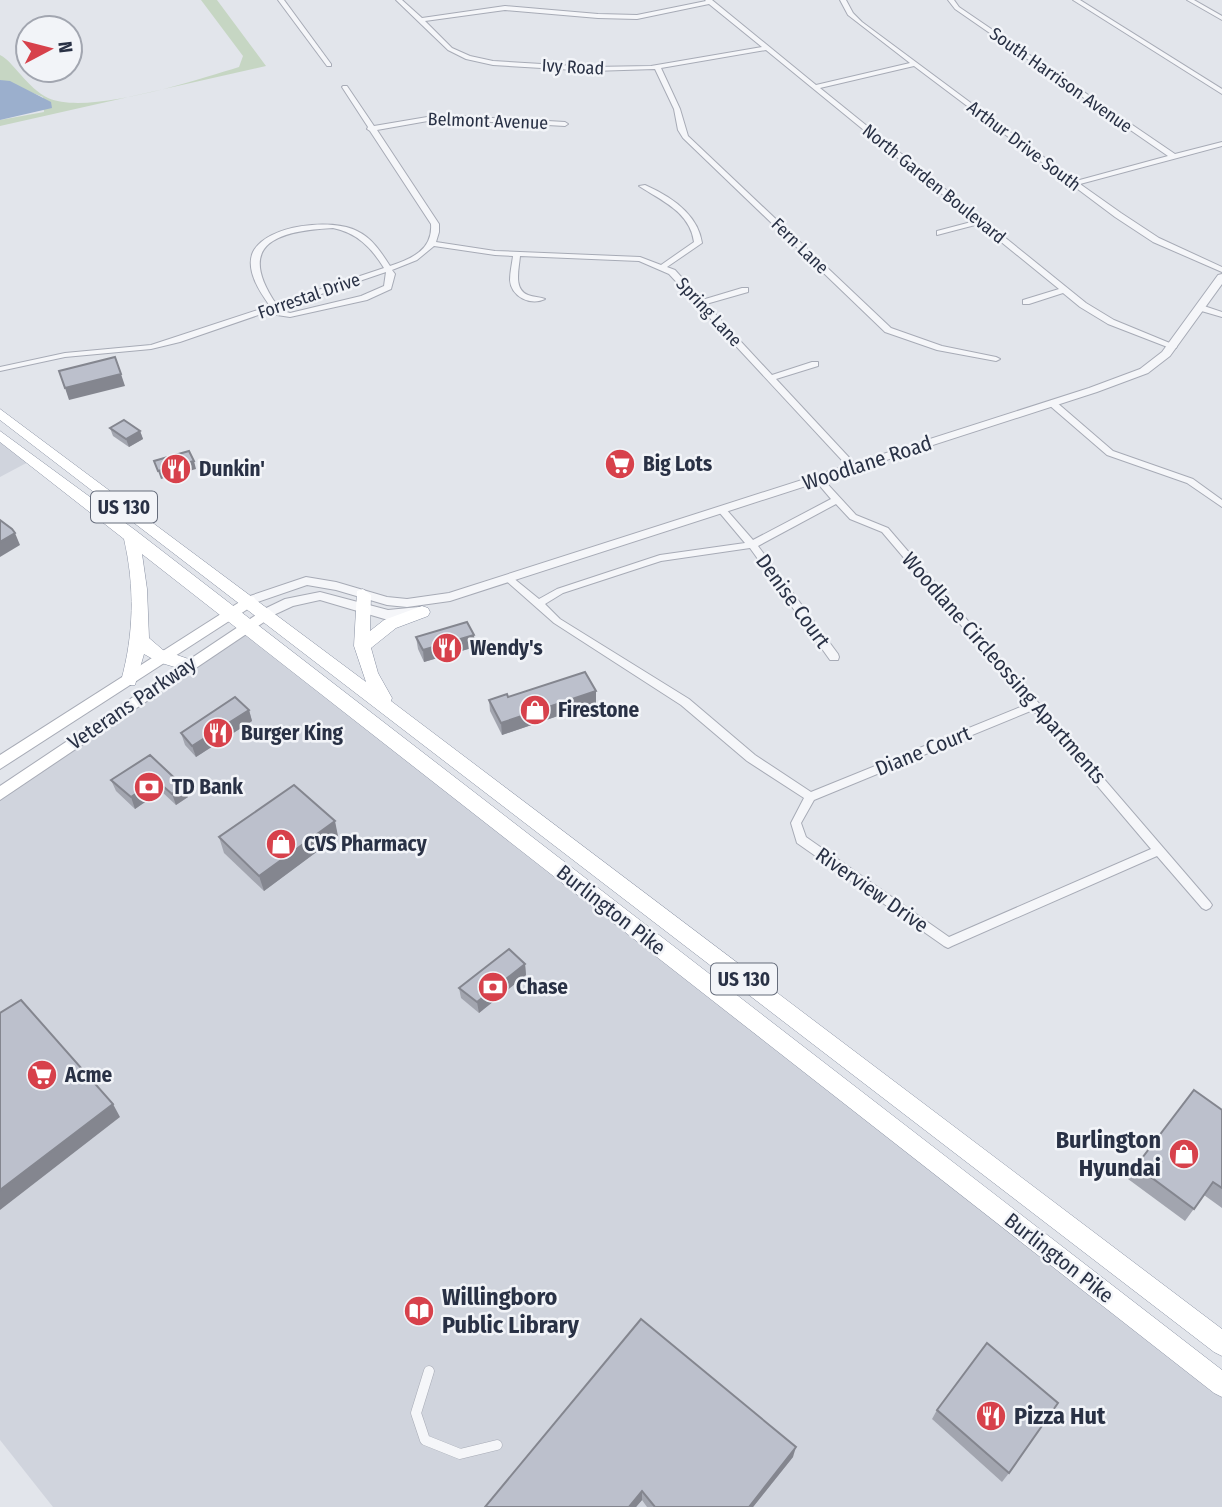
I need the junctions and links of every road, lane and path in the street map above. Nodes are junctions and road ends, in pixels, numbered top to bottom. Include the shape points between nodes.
1 (281, 0) edge
2 (400, 0) edge
3 (844, 0) edge
4 (951, 0) edge
5 (1076, 0) edge
6 (1190, 0) edge
7 (710, 1) edge
8 (1222, 18) edge
9 (422, 20) junction
10 (767, 48) junction
11 (914, 64) junction
12 (329, 65) dead end
13 (658, 67) junction
14 (345, 87) dead end
15 (816, 87) junction
16 (1222, 92) edge
17 (565, 124) dead end
18 (370, 129) junction
19 (1222, 145) edge
20 (1174, 157) junction
21 (1075, 183) junction
22 (643, 186) dead end
23 (979, 222) junction
24 (940, 233) dead end
25 (432, 244) junction
26 (517, 253) junction
27 (663, 267) junction
28 (388, 269) junction
29 (1222, 270) edge
30 (1222, 277) edge
31 (745, 290) dead end
32 (1064, 290) junction
33 (541, 299) dead end
34 (1026, 302) dead end
35 (701, 303) junction
36 (275, 308) junction
37 (1201, 308) junction
38 (1222, 315) edge
39 (1174, 346) junction
40 (996, 359) dead end
41 (815, 364) dead end
42 (0, 369) edge
43 (771, 378) junction
44 (1052, 403) junction
45 (0, 413) edge
46 (0, 435) edge
47 (854, 468) junction
48 (818, 479) junction
49 (836, 500) junction
50 (1222, 504) edge
51 (722, 510) junction
52 (130, 534) junction
53 (752, 545) junction
54 (509, 579) junction
55 (471, 591) junction
56 (249, 601) junction
57 (363, 601) junction
58 (539, 604) junction
59 (422, 612) junction
60 (265, 614) junction
61 (238, 620) junction
62 (138, 630) junction
63 (362, 646) junction
64 (834, 657) dead end
65 (164, 659) junction
66 (188, 665) junction
67 (129, 681) junction
68 (1036, 705) junction
69 (397, 715) junction
70 (0, 763) edge
71 (0, 794) edge
72 (810, 797) junction
73 (1160, 850) junction
74 (1206, 905) dead end
75 (1222, 1345) edge
76 (429, 1371) dead end
77 (1222, 1385) edge
78 (497, 1445) dead end

1 - 12 street
2 - 9 street, Ivy Road
3 - 11 street, Arthur Drive South via 850,14
4 - 20 street, South Harrison Avenue
5 - 16 street
6 - 8 street
7 - 9 street via 627,17 505,8
7 - 10 street, North Garden Boulevard
9 - 13 street, Ivy Road via 455,52 484,62 592,69
10 - 13 street, Ivy Road
10 - 15 street, North Garden Boulevard
11 - 15 street
11 - 21 street, Arthur Drive South
13 - 40 street, Fern Lane via 685,136 888,330 940,348
14 - 18 street
15 - 23 street, North Garden Boulevard
17 - 18 street, Belmont Avenue via 439,117
18 - 25 street via 430,214 436,231
19 - 20 street
20 - 21 street
21 - 29 street, Arthur Drive South via 1156,240
22 - 27 street via 661,193 698,234 698,243
23 - 24 street
23 - 32 street, North Garden Boulevard
25 - 26 street, Spring Lane
25 - 28 street, Forrestal Drive via 417,257
26 - 27 street, Spring Lane via 640,259
26 - 33 street via 514,282 519,293
27 - 35 street, Spring Lane
28 - 36 street, Forrestal Drive
28 - 36 street via 388,287 370,297 290,315
28 - 36 street via 366,239 349,229 323,226 274,237 256,251 253,262
30 - 37 street, Woodlane Road
31 - 35 street
32 - 34 street
32 - 39 street, North Garden Boulevard via 1111,321
35 - 43 street, Spring Lane
36 - 42 street, Forrestal Drive via 164,344 65,355
37 - 38 street
37 - 39 street, Woodlane Road
39 - 44 street, Woodlane Road via 1144,371
41 - 43 street
43 - 47 street, Spring Lane
44 - 47 street, Woodlane Road
44 - 50 street via 1110,453 1189,481
45 - 56 highway, Burlington Pike / US 130
46 - 52 highway, Burlington Pike / US 130
47 - 48 street, Woodlane Road
48 - 49 street, Woodlane Circleossing Apartments
48 - 51 street, Woodlane Road
49 - 53 street
49 - 68 street, Woodlane Circleossing Apartments via 853,517 885,530
51 - 53 street, Denise Court
51 - 54 street, Woodlane Road
52 - 61 highway, Burlington Pike / US 130
52 - 62 highway via 137,561
53 - 58 street via 660,558 560,591
53 - 64 street, Denise Court
54 - 55 street, Woodlane Road
54 - 58 street
55 - 57 street, Woodlane Road via 407,603
55 - 59 street, Woodlane Road
56 - 57 street, Woodlane Road via 306,581 336,586
56 - 60 highway, Burlington Pike / US 130
56 - 61 main road, Veterans Parkway
57 - 59 street, Woodlane Road via 388,615
57 - 60 street, Woodlane Road via 320,596 290,602
57 - 63 highway
58 - 72 street via 557,621 685,702 751,758
59 - 63 highway via 390,624
60 - 61 main road, Veterans Parkway
60 - 69 highway, Burlington Pike / US 130
61 - 65 main road, Veterans Parkway
61 - 66 main road, Veterans Parkway
61 - 77 highway, Burlington Pike / US 130
62 - 65 highway via 143,645
62 - 67 highway
63 - 69 highway via 366,670
65 - 66 highway
65 - 67 main road, Veterans Parkway
66 - 71 main road, Veterans Parkway
67 - 70 main road, Veterans Parkway
68 - 72 street, Diane Court
68 - 73 street, Woodlane Circleossing Apartments
69 - 75 highway, Burlington Pike / US 130
72 - 73 street, Riverview Drive via 796,823 801,840 948,943
73 - 74 street, Woodlane Circleossing Apartments
76 - 78 street via 416,1413 425,1440 450,1455

